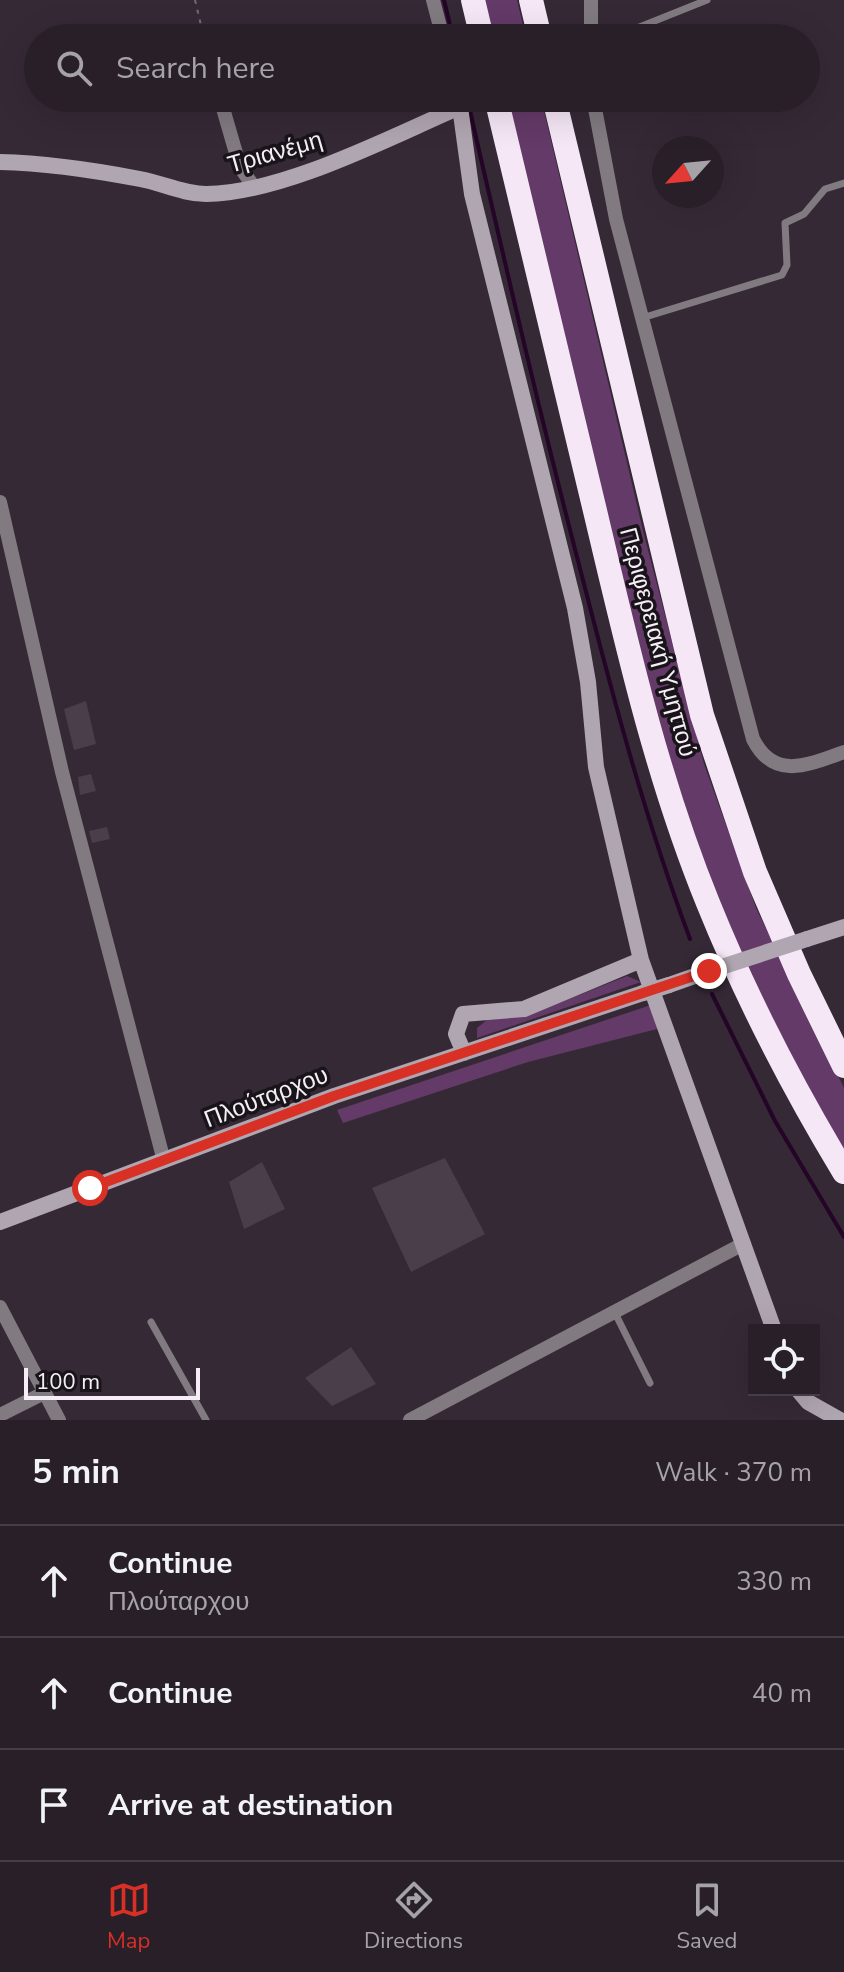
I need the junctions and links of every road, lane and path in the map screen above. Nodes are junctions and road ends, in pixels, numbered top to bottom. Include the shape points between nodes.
1 (195, 0) edge
2 (433, 0) edge
3 (473, 0) edge
4 (531, 0) edge
5 (591, 0) edge
6 (707, 0) edge
7 (201, 24) edge
8 (439, 24) edge
9 (479, 24) edge
10 (537, 24) edge
11 (591, 24) edge
12 (647, 24) edge
13 (224, 112) edge
14 (440, 112) edge
15 (460, 112) edge
16 (499, 112) edge
17 (557, 112) edge
18 (595, 112) edge
19 (0, 162) edge
20 (844, 183) edge
21 (254, 187) junction
22 (642, 318) junction
23 (0, 502) edge
24 (844, 752) edge
25 (844, 927) edge
26 (641, 960) junction
27 (464, 1053) junction
28 (844, 1066) edge
29 (164, 1161) junction
30 (844, 1172) edge
31 (0, 1222) edge
32 (743, 1244) junction
33 (0, 1307) edge
34 (614, 1311) junction
35 (151, 1322) dead end
36 (772, 1324) edge
37 (650, 1383) dead end
38 (44, 1393) junction
39 (803, 1396) edge
40 (0, 1415) edge
41 (59, 1420) edge
42 (206, 1420) edge
43 (410, 1420) edge
44 (840, 1420) edge

1 - 7 path
2 - 8 street
3 - 9 highway
4 - 10 highway
5 - 11 street
6 - 12 lane
13 - 21 street via 240,167
14 - 21 street, Τριανέμη via 340,158
15 - 26 street via 472,194 575,608 596,767
16 - 30 highway, Περιφερειακή Υμηττού via 621,621 669,793 747,994 786,1074
17 - 28 highway, Περιφερειακή Υμηττού via 702,715 755,872
18 - 22 street
19 - 21 street, Τριανέμη via 50,164 203,194
20 - 22 lane via 825,189 804,214 785,223 787,265 782,275
22 - 24 street via 753,739 764,758 782,766
23 - 29 street via 62,772
25 - 27 street, Πλούταρχου, bridge
26 - 27 street via 524,1009 463,1014 456,1034
26 - 32 street
27 - 29 street, Πλούταρχου
29 - 31 street, Πλούταρχου
32 - 34 street
32 - 36 street
33 - 38 street
34 - 37 lane
34 - 43 street
35 - 42 lane
38 - 40 street
38 - 41 street
39 - 44 street

